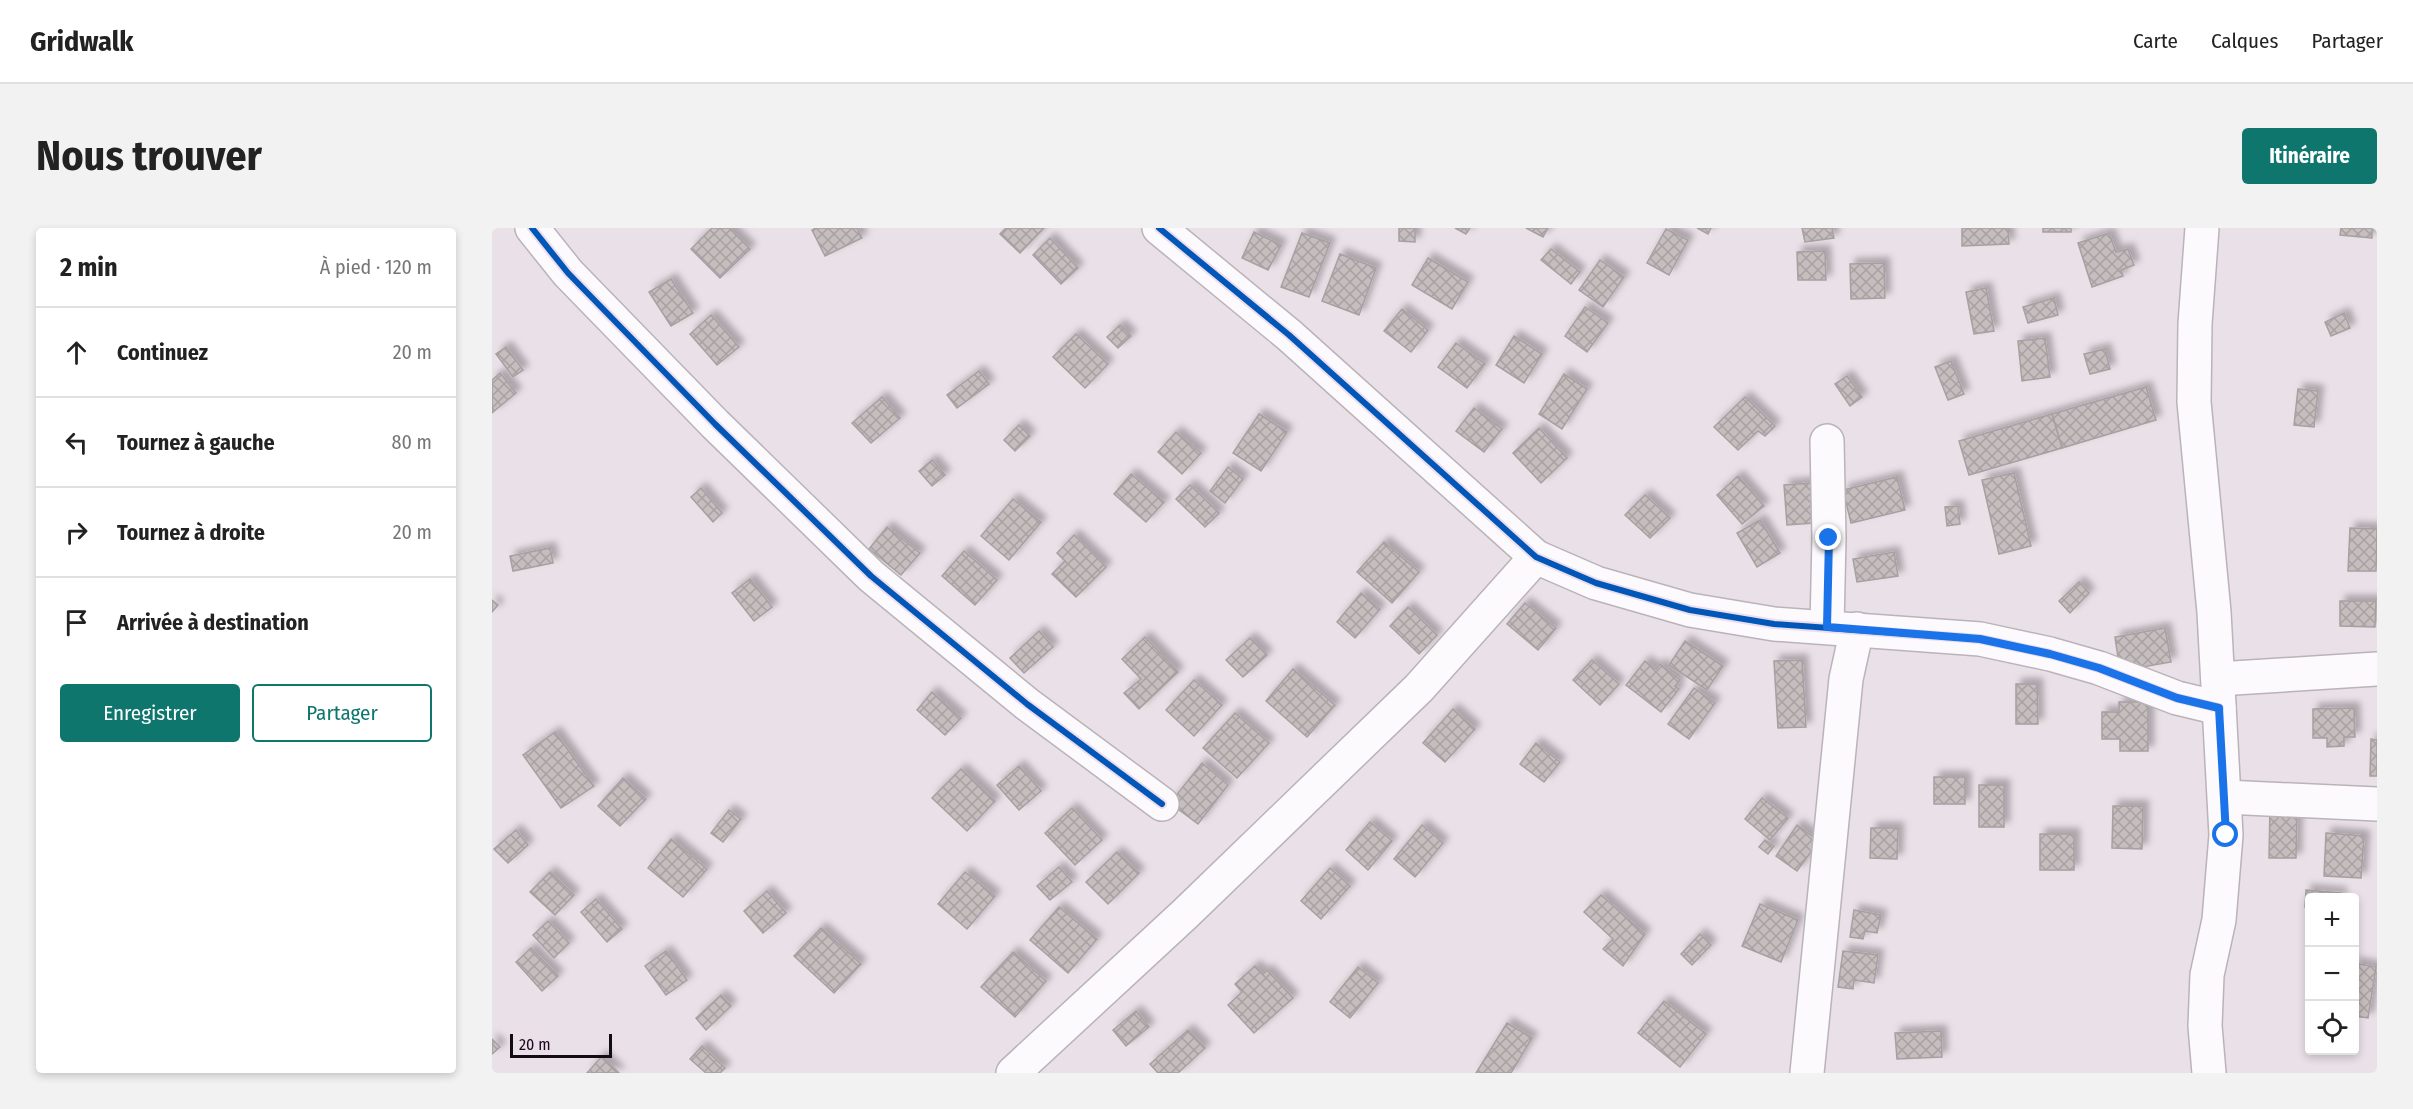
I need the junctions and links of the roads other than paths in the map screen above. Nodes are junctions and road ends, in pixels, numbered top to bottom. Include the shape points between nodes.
1 (532, 228) edge
2 (1159, 228) edge
3 (2202, 228) edge
4 (1827, 441) dead end
5 (1536, 556) junction
6 (1842, 628) junction
7 (2377, 669) edge
8 (2218, 693) junction
9 (2225, 796) junction
10 (1162, 804) dead end
11 (2377, 804) edge
12 (1014, 1073) edge
13 (1808, 1073) edge
14 (2209, 1073) edge

1 - 10 street via 576,282 871,576 1027,704
2 - 5 street via 1288,335
3 - 8 street via 2194,324 2194,402
4 - 6 street
5 - 6 street via 1596,583 1690,610 1774,624
5 - 12 street via 1419,688
6 - 8 street via 1980,639 2099,668 2177,698
6 - 13 street via 1846,679
7 - 8 street
8 - 9 street
9 - 11 street
9 - 14 street via 2219,920 2206,975

